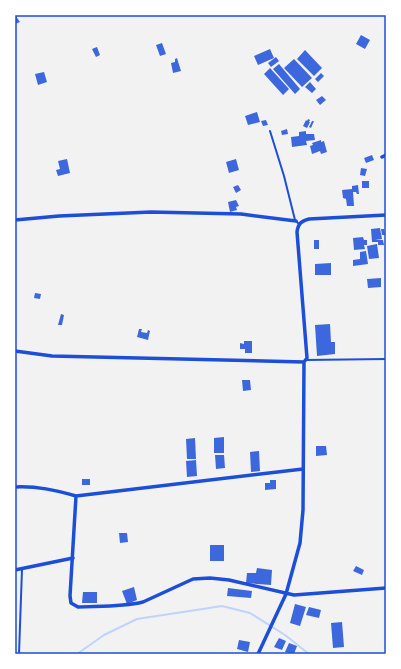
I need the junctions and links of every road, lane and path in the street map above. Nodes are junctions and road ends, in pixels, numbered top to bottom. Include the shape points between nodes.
1 (270, 131) dead end
2 (386, 155) edge
3 (382, 157) dead end
4 (386, 215) edge
5 (15, 220) edge
6 (298, 222) junction
7 (15, 351) edge
8 (386, 359) edge
9 (305, 361) junction
10 (303, 469) junction
11 (15, 487) edge
12 (76, 496) junction
13 (73, 558) junction
14 (22, 569) junction
15 (15, 570) edge
16 (386, 588) edge
17 (286, 594) junction
18 (19, 654) edge
19 (258, 654) edge

1 - 6 lane
2 - 3 street
4 - 6 street via 309,219
5 - 6 street via 151,212 241,214
6 - 9 street
7 - 9 street via 52,356
8 - 9 lane
9 - 10 street
10 - 12 street
10 - 17 street via 300,543
11 - 12 street via 40,487
12 - 13 street
13 - 14 street
13 - 17 street via 70,596 71,603 78,607 136,604 193,579 229,580
14 - 15 street
14 - 18 lane
16 - 17 street
17 - 19 street

